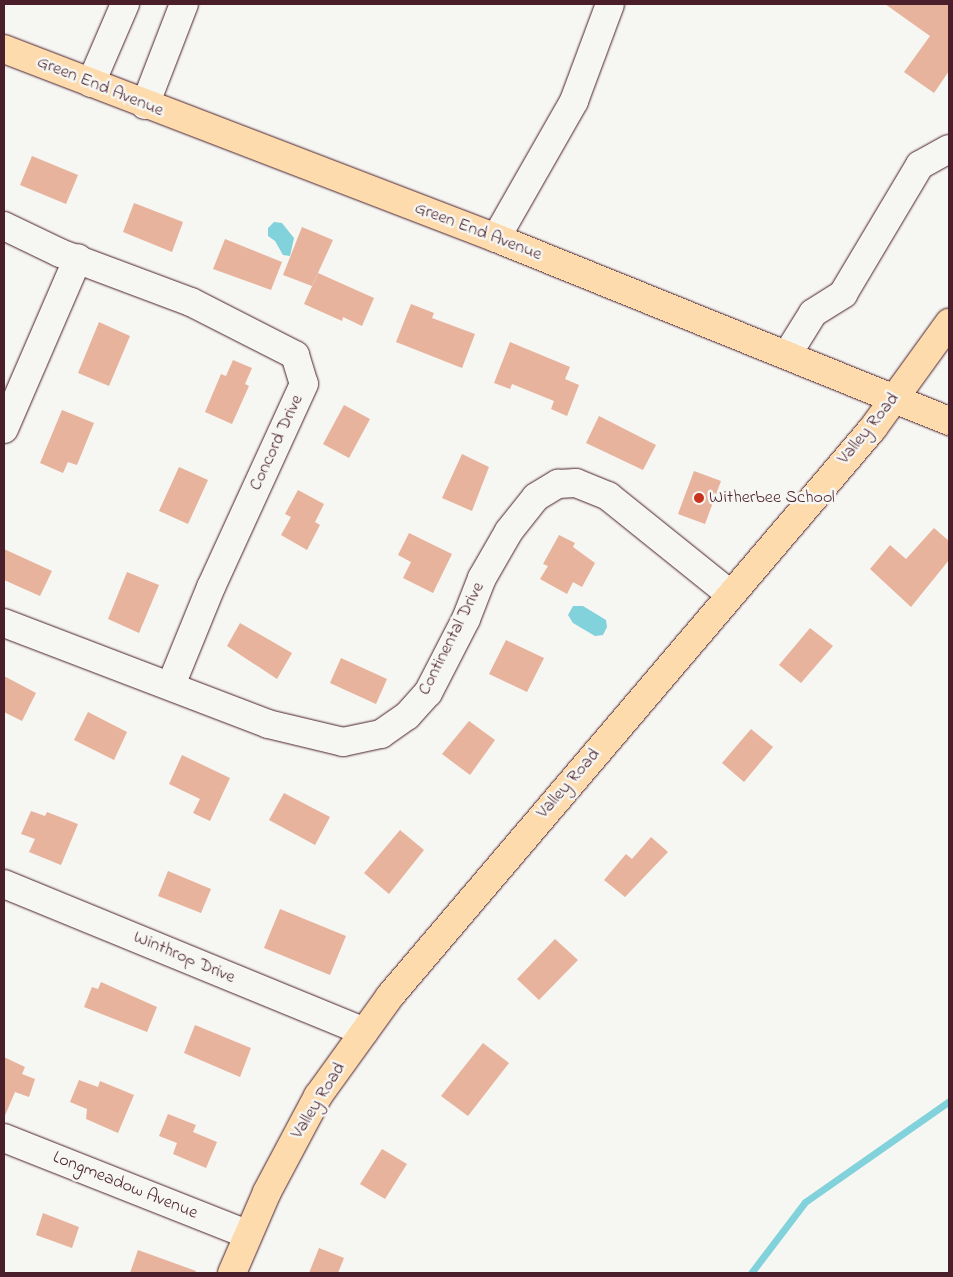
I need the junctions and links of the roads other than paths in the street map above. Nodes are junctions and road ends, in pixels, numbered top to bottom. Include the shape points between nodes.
1 (125, 4) edge
2 (184, 4) edge
3 (610, 4) edge
4 (4, 49) edge
5 (91, 84) junction
6 (146, 105) junction
7 (949, 149) edge
8 (4, 226) edge
9 (496, 238) junction
10 (78, 258) junction
11 (949, 322) edge
12 (787, 355) junction
13 (894, 398) junction
14 (949, 421) edge
15 (4, 429) edge
16 (730, 594) junction
17 (4, 623) edge
18 (170, 685) junction
19 (4, 884) edge
20 (364, 1032) junction
21 (4, 1138) edge
22 (247, 1234) junction
23 (232, 1273) edge

1 - 5 street
2 - 6 street
3 - 9 street via 574,101
4 - 5 main road, Green End Avenue
5 - 6 main road, Green End Avenue
6 - 9 main road, Green End Avenue
7 - 12 street via 920,165 842,294 813,313
8 - 10 street, Concord Drive
9 - 12 main road, Green End Avenue
10 - 15 street
10 - 18 street, Concord Drive via 191,302 250,330 294,355 304,384 218,570
11 - 13 main road, Valley Road
12 - 13 main road, Green End Avenue
13 - 14 main road, Green End Avenue
13 - 16 main road, Valley Road via 873,428
16 - 18 street, Continental Drive via 608,496 576,482 558,484 536,497 509,531 482,578 466,619 428,693 407,716 381,734 343,742 268,724
16 - 20 main road, Valley Road via 512,850
17 - 18 street, Continental Drive
19 - 20 street, Winthrop Drive
20 - 22 main road, Valley Road via 318,1096
21 - 22 street, Longmeadow Avenue
22 - 23 main road, Valley Road

